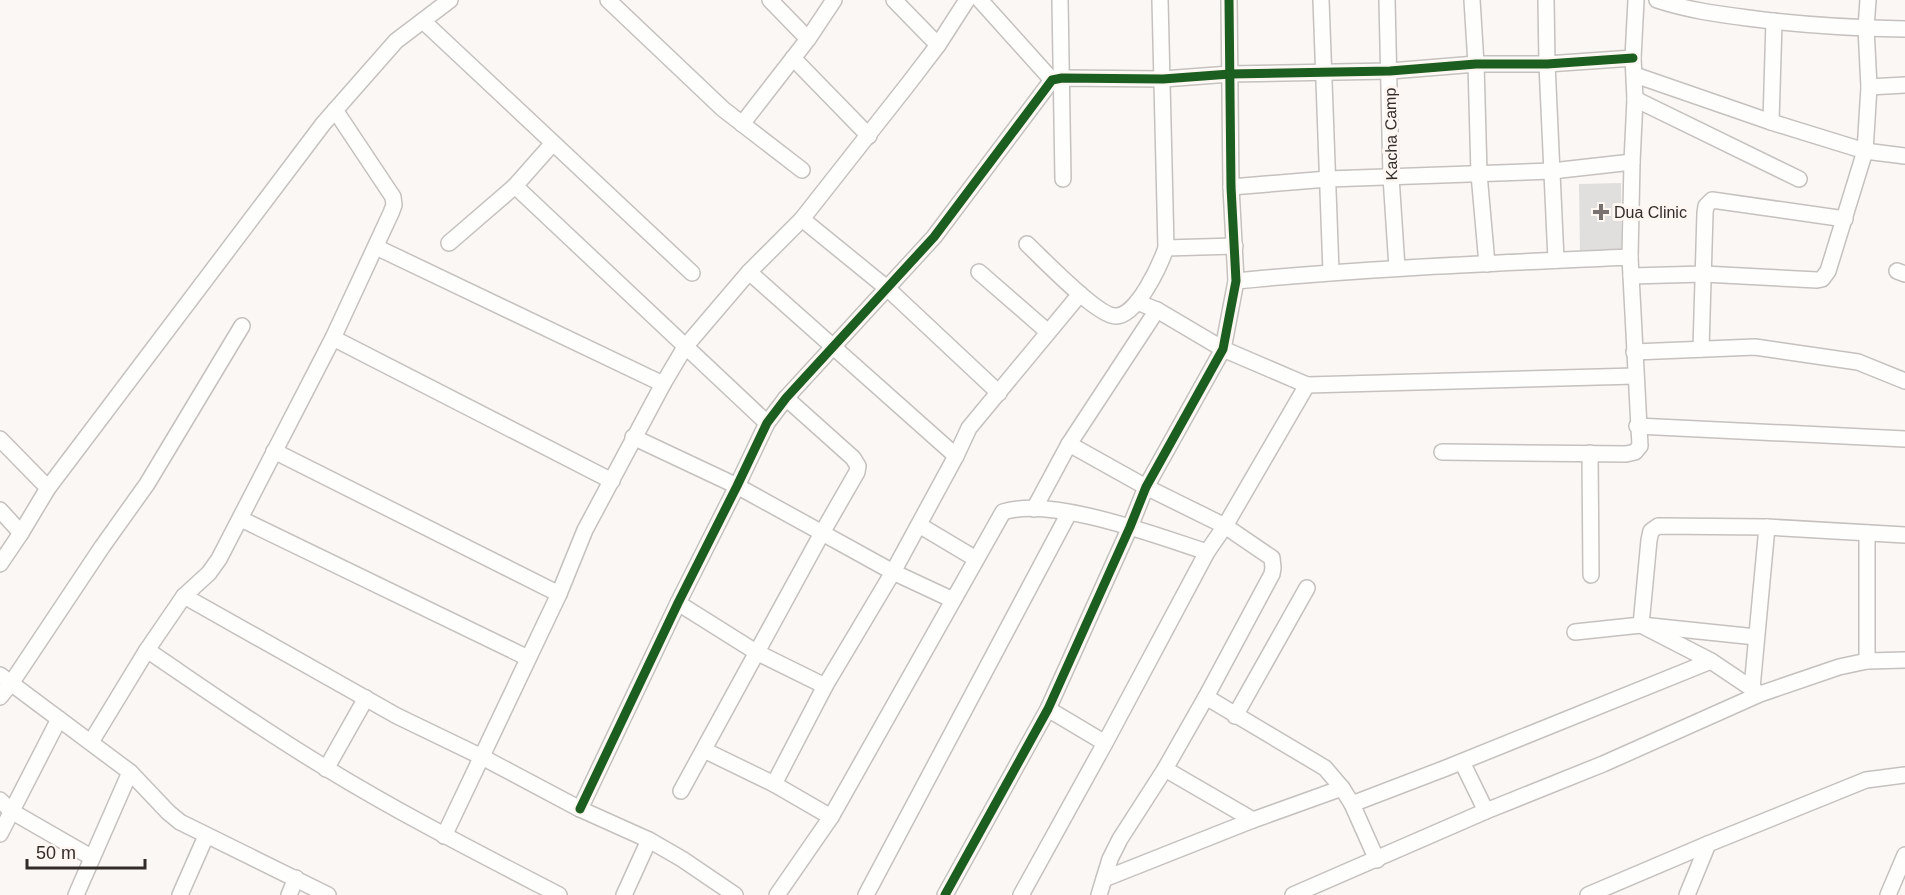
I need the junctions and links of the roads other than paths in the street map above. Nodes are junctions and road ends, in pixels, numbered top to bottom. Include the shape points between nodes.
1 (450, 0) edge
2 (608, 0) edge
3 (770, 0) edge
4 (834, 0) edge
5 (894, 0) edge
6 (968, 0) edge
7 (980, 0) edge
8 (1060, 0) edge
9 (1160, 0) edge
10 (1229, 0) edge
11 (1321, 0) edge
12 (1387, 0) edge
13 (1472, 0) edge
14 (1546, 0) edge
15 (1636, 0) edge
16 (1657, 0) edge
17 (1868, 0) edge
18 (1711, 6) edge
19 (423, 21) junction
20 (1774, 21) junction
21 (1866, 28) junction
22 (1905, 29) edge
23 (808, 39) junction
24 (938, 45) junction
25 (793, 58) junction
26 (1633, 58) junction
27 (1476, 64) junction
28 (1547, 64) junction
29 (1324, 71) junction
30 (1390, 71) junction
31 (1230, 74) junction
32 (1635, 75) junction
33 (1057, 79) junction
34 (1163, 79) junction
35 (1905, 85) edge
36 (1869, 87) junction
37 (1635, 99) junction
38 (335, 110) junction
39 (1771, 123) junction
40 (742, 124) junction
41 (869, 136) junction
42 (553, 143) junction
43 (1865, 151) junction
44 (1905, 156) edge
45 (1632, 162) junction
46 (802, 170) dead end
47 (1552, 171) junction
48 (1479, 174) junction
49 (1391, 177) junction
50 (1063, 179) dead end
51 (1328, 179) junction
52 (1799, 179) dead end
53 (515, 186) junction
54 (1231, 187) junction
55 (802, 219) junction
56 (1845, 219) junction
57 (449, 243) dead end
58 (1027, 244) dead end
59 (1235, 246) junction
60 (376, 247) junction
61 (1166, 248) junction
62 (1630, 257) junction
63 (1556, 260) junction
64 (1486, 264) junction
65 (1397, 268) junction
66 (749, 272) junction
67 (979, 272) dead end
68 (1331, 272) junction
69 (692, 273) dead end
70 (1704, 274) junction
71 (1631, 276) junction
72 (1236, 281) junction
73 (888, 289) junction
74 (1080, 294) junction
75 (1137, 302) junction
76 (1157, 310) junction
77 (242, 326) dead end
78 (1048, 333) junction
79 (333, 338) junction
80 (834, 346) junction
81 (685, 347) junction
82 (1223, 349) junction
83 (1701, 349) junction
84 (1634, 352) junction
85 (1635, 376) junction
86 (1905, 381) edge
87 (663, 384) junction
88 (1307, 385) junction
89 (999, 393) junction
90 (786, 398) junction
91 (767, 423) junction
92 (1637, 426) junction
93 (633, 437) junction
94 (0, 439) edge
95 (1905, 439) edge
96 (1070, 444) junction
97 (274, 451) junction
98 (1442, 452) dead end
99 (1590, 453) junction
100 (956, 456) junction
101 (612, 481) junction
102 (737, 486) junction
103 (1146, 487) junction
104 (48, 488) junction
105 (1034, 509) junction
106 (0, 510) edge
107 (1070, 513) junction
108 (241, 519) junction
109 (919, 525) junction
110 (1225, 526) junction
111 (1767, 526) junction
112 (1130, 527) junction
113 (21, 533) junction
114 (822, 533) junction
115 (1867, 533) junction
116 (1905, 535) edge
117 (1207, 552) junction
118 (976, 559) junction
119 (0, 564) edge
120 (893, 572) junction
121 (1592, 574) dead end
122 (1307, 588) dead end
123 (559, 594) junction
124 (184, 596) junction
125 (953, 600) junction
126 (678, 603) junction
127 (1641, 625) junction
128 (1575, 632) dead end
129 (1756, 637) junction
130 (147, 650) junction
131 (756, 652) junction
132 (528, 658) junction
133 (1905, 660) edge
134 (1711, 661) junction
135 (1867, 662) junction
136 (6, 679) edge
137 (825, 686) junction
138 (1756, 691) junction
139 (0, 697) edge
140 (1206, 697) junction
141 (366, 698) junction
142 (1048, 709) junction
143 (1235, 716) junction
144 (59, 719) junction
145 (91, 742) junction
146 (1105, 743) junction
147 (704, 750) junction
148 (482, 757) junction
149 (1462, 762) junction
150 (326, 769) junction
151 (1165, 769) junction
152 (130, 772) junction
153 (1905, 774) edge
154 (774, 784) junction
155 (1342, 788) junction
156 (681, 791) dead end
157 (1352, 804) junction
158 (5, 806) edge
159 (580, 809) junction
160 (1486, 811) junction
161 (831, 817) junction
162 (1253, 820) junction
163 (0, 834) edge
164 (206, 836) junction
165 (444, 836) junction
166 (649, 840) junction
167 (1708, 844) junction
168 (1905, 855) edge
169 (91, 857) junction
170 (1377, 860) junction
171 (296, 878) junction
172 (1104, 879) junction
173 (76, 895) edge
174 (180, 895) edge
175 (289, 895) edge
176 (328, 895) edge
177 (559, 895) edge
178 (624, 895) edge
179 (735, 895) edge
180 (777, 895) edge
181 (866, 895) edge
182 (945, 895) edge
183 (1021, 895) edge
184 (1099, 895) edge
185 (1293, 895) edge
186 (1588, 895) edge
187 (1687, 895) edge
188 (1888, 895) edge

1 - 19 street
2 - 40 street
3 - 23 street
4 - 23 street
5 - 24 street
6 - 24 street
7 - 33 street
8 - 33 street
9 - 34 street
10 - 31 street
11 - 29 street
12 - 30 street, Kacha Camp
13 - 27 street
14 - 28 street
15 - 26 street
16 - 18 street via 1685,9
17 - 21 street
18 - 20 street
19 - 38 street via 396,41
19 - 42 street
20 - 21 street
20 - 39 street
21 - 22 street
21 - 36 street
23 - 25 street
24 - 41 street
25 - 40 street
25 - 41 street
26 - 28 street
26 - 32 street
27 - 28 street
27 - 30 street
27 - 48 street
28 - 47 street
29 - 30 street
29 - 31 street
29 - 51 street
30 - 49 street, Kacha Camp
31 - 34 street
31 - 54 street
32 - 37 street
32 - 39 street
33 - 34 street
33 - 50 street
33 - 73 street via 934,237
34 - 61 street
35 - 36 street
36 - 43 street
37 - 45 street
37 - 52 street
38 - 60 street via 393,196 391,213
38 - 104 street
39 - 43 street
40 - 46 street
41 - 55 street
42 - 53 street
42 - 69 street
43 - 44 street
43 - 56 street
45 - 47 street
45 - 62 street
47 - 48 street
47 - 63 street
48 - 49 street
48 - 64 street
49 - 51 street
49 - 65 street, Kacha Camp
51 - 54 street
51 - 68 street
53 - 57 street
53 - 81 street
54 - 59 street
55 - 66 street
55 - 73 street
56 - 70 street via 1822,279
56 - 70 street via 1712,200 1705,213
58 - 74 street
59 - 61 street
59 - 72 street
60 - 79 street
60 - 87 street
61 - 75 street
62 - 63 street
62 - 71 street
63 - 64 street
64 - 65 street
65 - 68 street
66 - 80 street
66 - 81 street
67 - 78 street
68 - 72 street
70 - 71 street
70 - 83 street
71 - 84 street
72 - 82 street
73 - 80 street
73 - 89 street
74 - 75 street via 1110,316 1124,315
74 - 78 street
75 - 76 street
76 - 82 street
76 - 96 street
77 - 136 street via 147,484
78 - 89 street
79 - 97 street
79 - 101 street
80 - 90 street
80 - 100 street
81 - 87 street
81 - 91 street
82 - 88 street
82 - 103 street
83 - 84 street
83 - 86 street via 1755,347 1842,359
84 - 85 street
85 - 88 street
85 - 92 street
87 - 93 street
88 - 110 street
89 - 100 street via 975,418
90 - 91 street
90 - 114 street via 858,466
91 - 102 street
92 - 95 street
92 - 99 street via 1640,446 1635,452
93 - 101 street
93 - 102 street
94 - 104 street
96 - 103 street
96 - 105 street
97 - 108 street
97 - 123 street
98 - 99 street
99 - 121 street
100 - 109 street
101 - 123 street via 585,530
102 - 114 street
102 - 126 street
103 - 110 street
103 - 112 street
104 - 113 street
105 - 107 street
105 - 118 street via 1003,512
106 - 113 street
107 - 112 street
107 - 181 street
108 - 124 street via 209,573
108 - 132 street
109 - 118 street
109 - 120 street
110 - 117 street
110 - 140 street via 1272,558 1273,568
111 - 115 street
111 - 127 street via 1658,526 1651,531
111 - 129 street
112 - 117 street
112 - 142 street
113 - 119 street
114 - 120 street
114 - 131 street
115 - 116 street
115 - 135 street
117 - 146 street
118 - 125 street
120 - 125 street
120 - 137 street
122 - 143 street
123 - 132 street
124 - 130 street
124 - 141 street
125 - 161 street
126 - 131 street
126 - 159 street
127 - 128 street
127 - 129 street
127 - 134 street
129 - 138 street
130 - 145 street
130 - 150 street
131 - 137 street
131 - 147 street
132 - 148 street
133 - 135 street
134 - 138 street
134 - 149 street
135 - 138 street
136 - 139 street
136 - 144 street
137 - 154 street
138 - 160 street via 1604,764
140 - 143 street
140 - 151 street
141 - 148 street
141 - 150 street
142 - 146 street
142 - 182 street
143 - 155 street via 1324,768
144 - 145 street
144 - 158 street
145 - 152 street
146 - 183 street
147 - 154 street
147 - 156 street
148 - 159 street
148 - 165 street
149 - 157 street
149 - 160 street
150 - 165 street
151 - 162 street
151 - 172 street via 1120,839
152 - 164 street via 168,812
152 - 169 street
153 - 167 street via 1866,780
154 - 161 street
155 - 157 street
155 - 162 street
157 - 170 street
158 - 163 street
158 - 169 street
159 - 166 street
160 - 170 street
161 - 180 street
162 - 172 street
164 - 171 street
164 - 174 street
165 - 177 street
166 - 178 street
166 - 179 street
167 - 186 street
167 - 187 street
168 - 188 street
169 - 173 street
170 - 185 street
171 - 175 street
171 - 176 street
172 - 184 street

